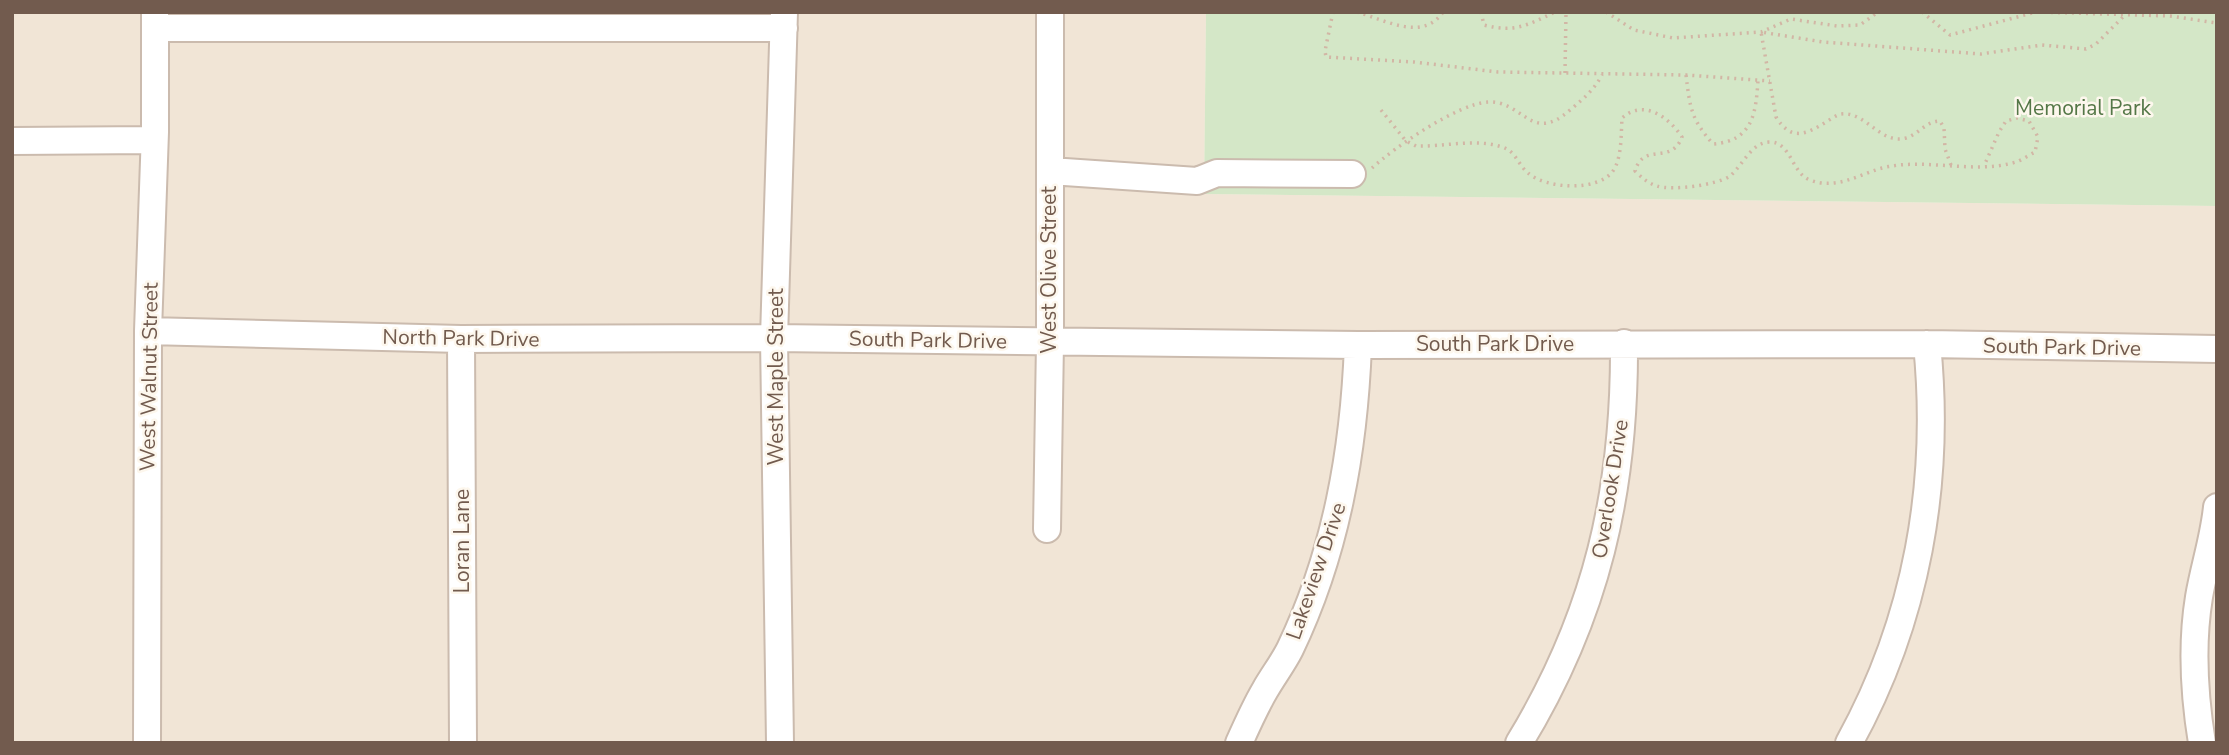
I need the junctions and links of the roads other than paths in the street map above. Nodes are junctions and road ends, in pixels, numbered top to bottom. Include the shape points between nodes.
1 (1049, 12) edge
2 (155, 20) edge
3 (784, 20) edge
4 (154, 140) junction
5 (12, 141) edge
6 (1050, 171) junction
7 (1352, 174) road end
8 (148, 331) junction
9 (774, 338) junction
10 (461, 339) junction
11 (1049, 342) junction
12 (1624, 343) junction
13 (1927, 344) junction
14 (1358, 345) junction
15 (2217, 349) edge
16 (2217, 507) edge
17 (1047, 529) dead end
18 (1860, 738) edge
19 (147, 743) edge
20 (463, 743) edge
21 (780, 743) edge
22 (1240, 743) edge
23 (1519, 743) edge
24 (2202, 743) edge

1 - 6 street, West Olive Street
2 - 3 street
2 - 4 street, West Walnut Street
3 - 9 street, West Maple Street
4 - 5 street
4 - 8 street, West Walnut Street
6 - 7 street via 1198,181 1217,173
6 - 11 street, West Olive Street
8 - 10 street, North Park Drive
8 - 19 street, West Walnut Street
9 - 10 street, North Park Drive
9 - 11 street, South Park Drive
9 - 21 street, West Maple Street
10 - 20 street, Loran Lane
11 - 14 street, South Park Drive
11 - 17 street, West Olive Street
12 - 13 street, South Park Drive
12 - 14 street, South Park Drive
12 - 23 street, Overlook Drive via 1620,460 1598,566 1565,656
13 - 15 street, South Park Drive
13 - 18 street via 1932,426 1925,527 1897,637
14 - 22 street, Lakeview Drive via 1350,451 1329,547 1289,651
16 - 24 street via 2193,653

